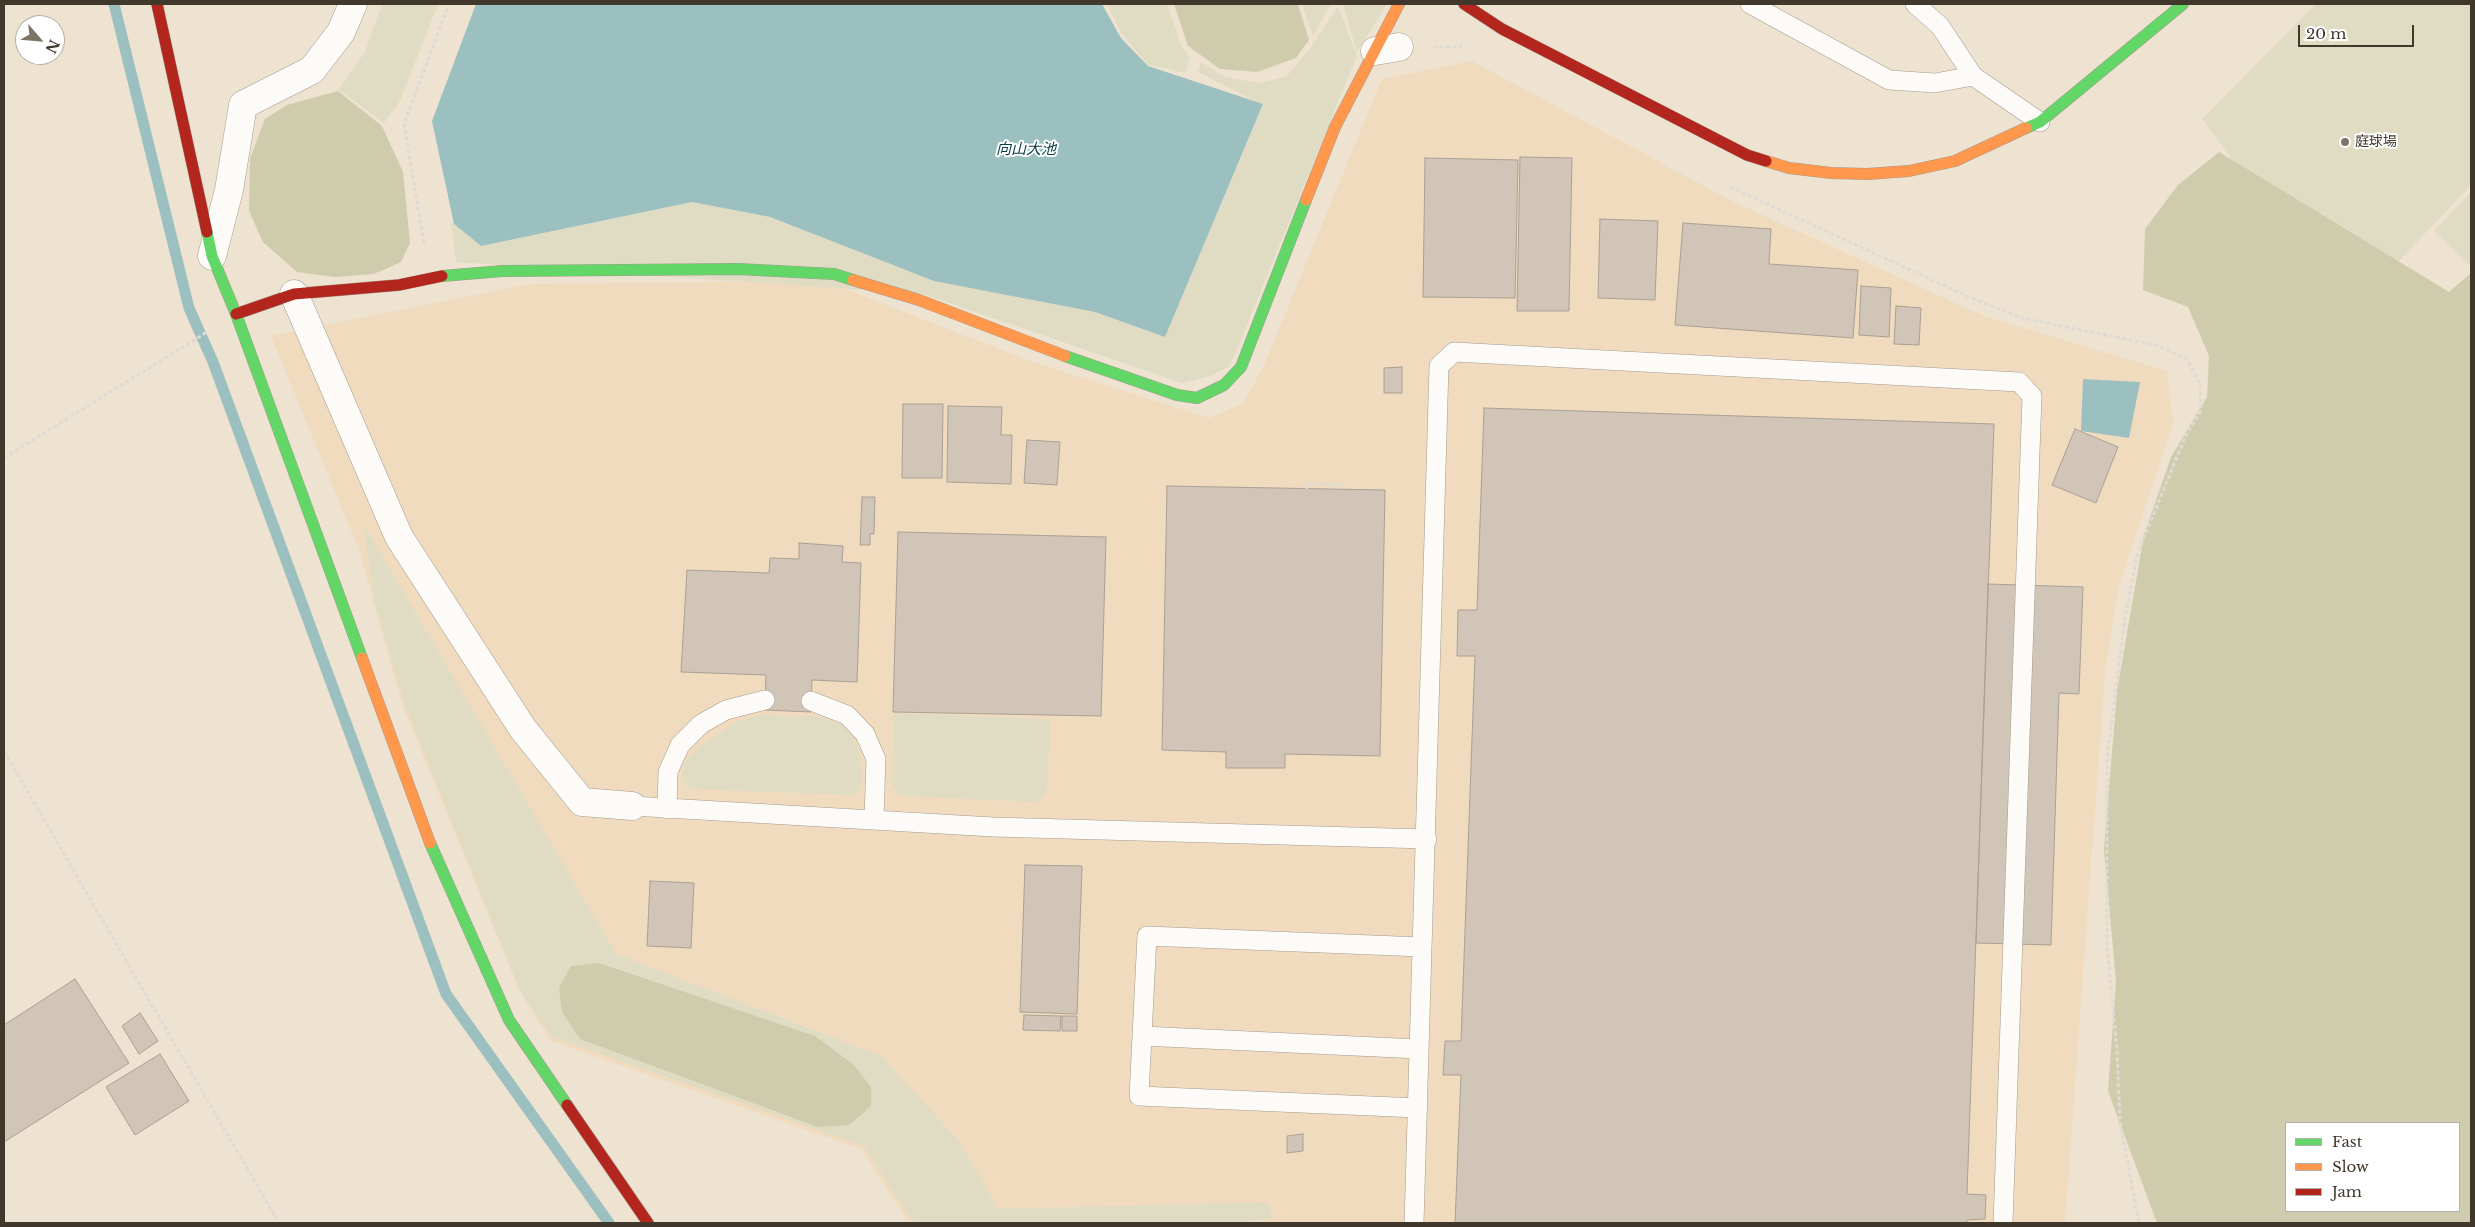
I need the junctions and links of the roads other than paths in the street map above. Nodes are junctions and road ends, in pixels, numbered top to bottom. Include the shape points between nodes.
1 (157, 4) edge
2 (353, 4) edge
3 (1399, 4) edge
4 (1464, 4) edge
5 (1750, 4) edge
6 (1915, 4) edge
7 (2183, 4) edge
8 (1973, 76) junction
9 (2040, 122) junction
10 (212, 256) junction
11 (294, 294) junction
12 (236, 314) junction
13 (765, 700) dead end
14 (811, 701) dead end
15 (632, 806) joint
16 (667, 809) junction
17 (874, 820) junction
18 (1427, 839) junction
19 (1422, 947) junction
20 (1142, 1036) junction
21 (1419, 1048) junction
22 (1418, 1108) junction
23 (648, 1223) edge
24 (1414, 1223) edge
25 (2003, 1223) edge

1 - 10 street
2 - 10 street via 341,32 312,70 243,105 229,190
3 - 11 street via 1387,49 1335,127 1240,367 1224,385 1197,398 1167,392 918,300 834,274 718,269 503,271 430,277 399,285
4 - 9 street via 1502,28 1747,154 1789,168 1867,174 1909,171 1955,162
5 - 8 lane via 1889,80 1934,83
6 - 8 lane via 1940,26
7 - 9 street
8 - 9 lane
10 - 12 street
11 - 12 street
11 - 15 street via 399,537 524,729 582,802
12 - 23 street via 429,841 509,1020
13 - 16 lane via 726,710 701,724 680,745 668,772
14 - 17 lane via 847,715 865,734 876,759
15 - 16 lane
16 - 17 lane
17 - 18 lane via 993,827
18 - 19 lane
18 - 25 lane via 1440,366 1454,352 2019,382 2032,396
19 - 20 lane via 1146,936
19 - 21 lane
20 - 21 lane
20 - 22 lane via 1139,1096
21 - 22 lane
22 - 24 lane

